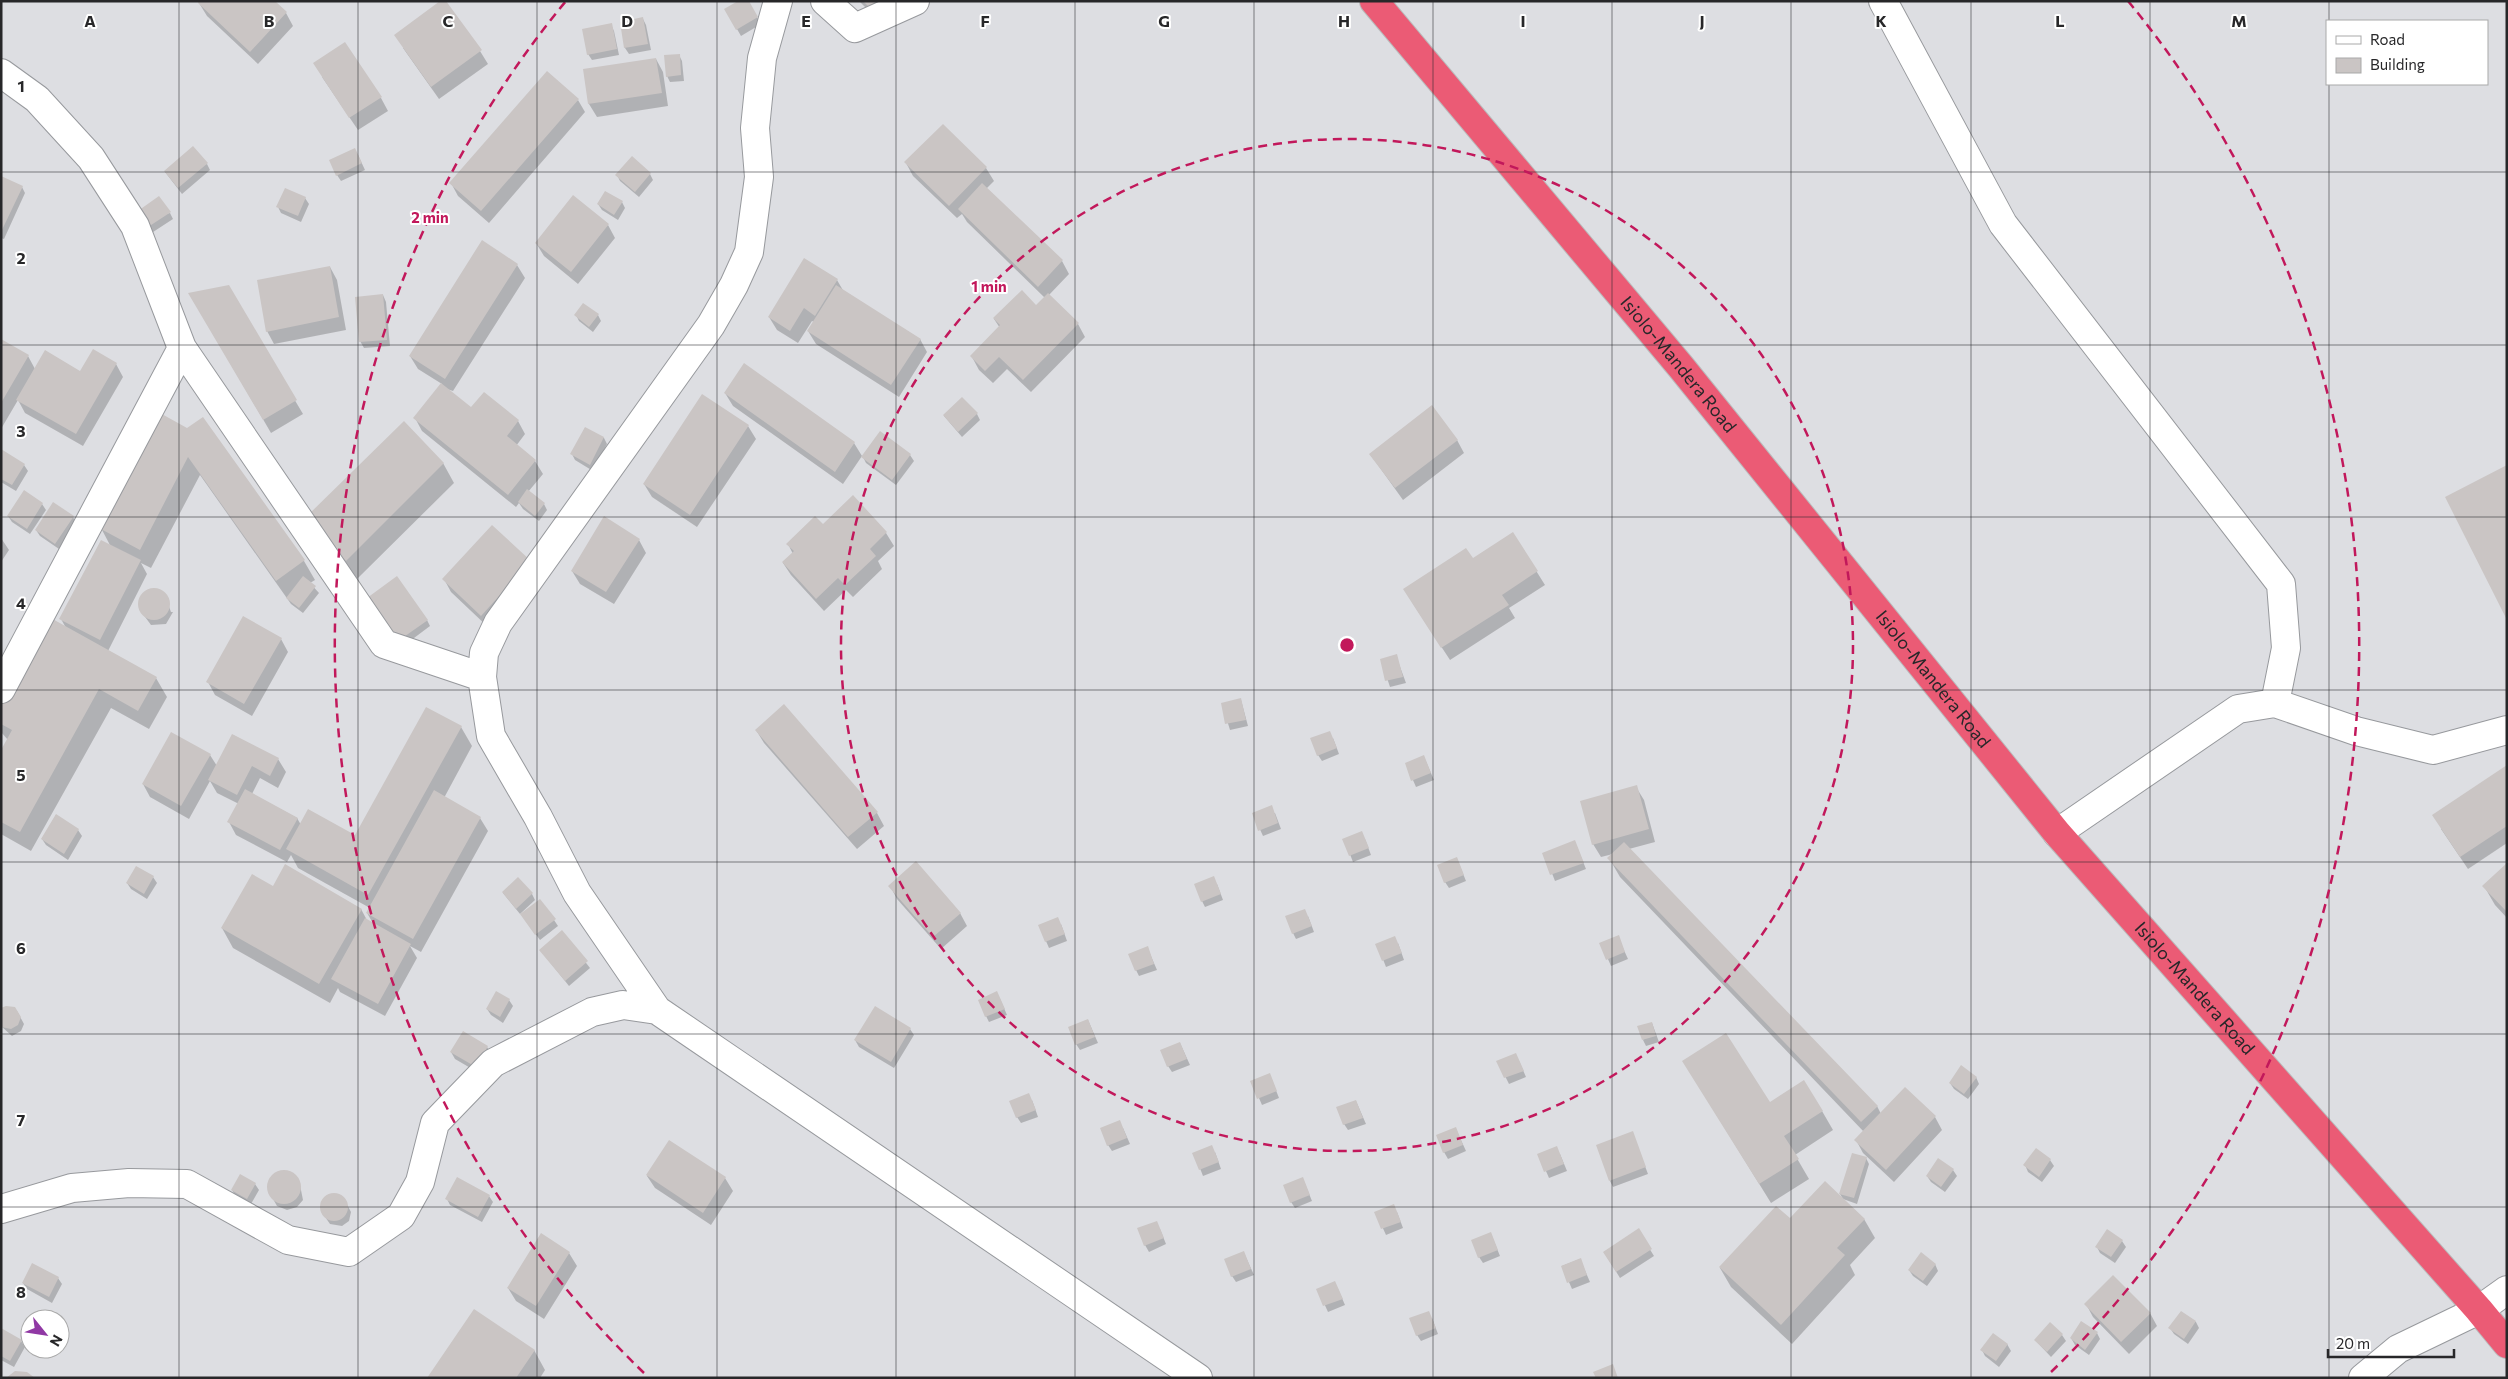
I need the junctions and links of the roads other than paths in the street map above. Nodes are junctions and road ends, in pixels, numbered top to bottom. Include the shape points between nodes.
1 (778, 1) edge
2 (825, 1) edge
3 (915, 1) edge
4 (1374, 1) edge
5 (1883, 1) edge
6 (1, 73) edge
7 (182, 348) junction
8 (482, 677) junction
9 (1, 689) edge
10 (2275, 703) junction
11 (2507, 730) edge
12 (2057, 833) junction
13 (657, 1010) junction
14 (1, 1210) edge
15 (2507, 1290) edge
16 (2479, 1310) junction
17 (2507, 1344) edge
18 (1198, 1378) edge
19 (2363, 1378) edge

1 - 8 street via 761,66 755,128 760,177 749,252 711,324 498,623 484,654
2 - 3 street via 855,28
4 - 12 highway, Isiolo-Mandera Road via 1681,367
5 - 10 street via 2003,224 2281,584 2286,648
6 - 7 street via 37,99 91,158 135,226
7 - 8 street via 384,644
7 - 9 street
8 - 13 street via 491,736 538,817 577,894
10 - 11 street via 2356,731 2433,750
10 - 12 street via 2238,709
12 - 16 highway, Isiolo-Mandera Road
13 - 14 street via 623,1005 592,1012 494,1063 435,1123 420,1182 401,1216 349,1252 288,1240 187,1184 130,1183 72,1188
13 - 18 street
15 - 16 street
16 - 17 highway, Isiolo-Mandera Road
16 - 19 street via 2398,1349

